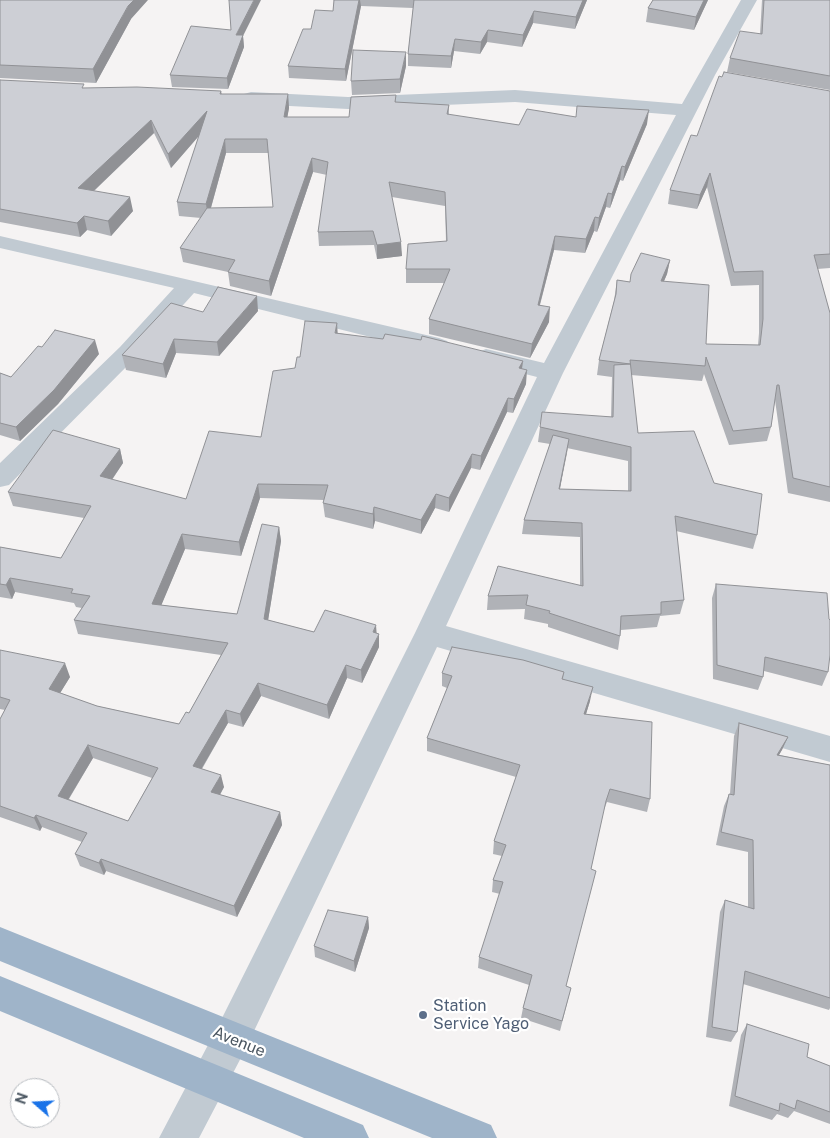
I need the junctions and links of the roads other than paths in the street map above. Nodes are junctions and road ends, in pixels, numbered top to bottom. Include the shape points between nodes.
1 (749, 0) edge
2 (237, 97) edge
3 (688, 110) junction
4 (0, 242) edge
5 (189, 285) junction
6 (551, 373) junction
7 (0, 478) edge
8 (429, 633) junction
9 (830, 749) edge
10 (0, 944) edge
11 (0, 994) edge
12 (231, 1039) junction
13 (210, 1080) junction
14 (178, 1138) edge
15 (350, 1138) edge
16 (478, 1138) edge

1 - 3 street via 715,77
2 - 3 street via 348,103 515,96
3 - 6 street
4 - 5 street
5 - 6 street
5 - 7 street via 128,352
6 - 8 street
8 - 9 street
8 - 12 street
10 - 12 highway, Avenue
11 - 13 highway
12 - 13 street
12 - 16 highway, Avenue
13 - 14 street
13 - 15 highway

